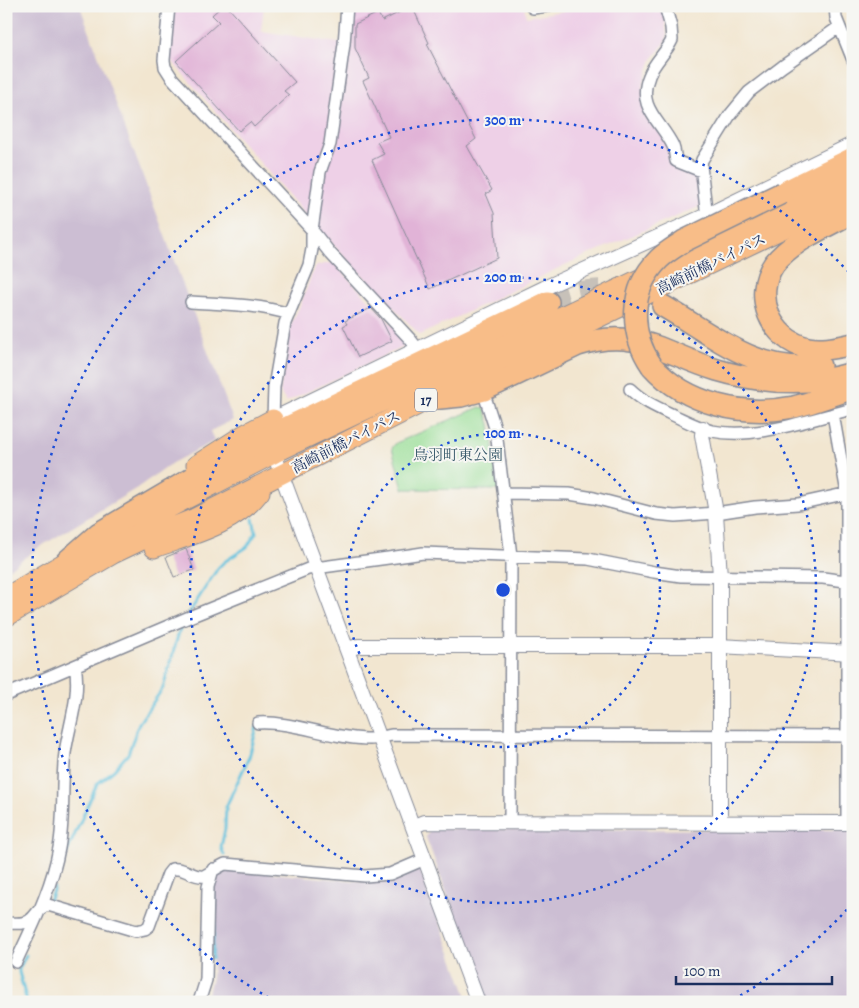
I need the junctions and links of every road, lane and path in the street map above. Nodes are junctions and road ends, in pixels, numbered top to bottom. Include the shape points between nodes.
1 (169, 6) edge
2 (531, 6) edge
3 (547, 6) edge
4 (666, 6) edge
5 (835, 6) edge
6 (350, 7) edge
7 (839, 27) junction
8 (853, 60) edge
9 (853, 144) edge
10 (853, 158) edge
11 (701, 171) junction
12 (853, 177) edge
13 (853, 195) edge
14 (853, 212) edge
15 (709, 214) junction
16 (312, 230) junction
17 (191, 302) dead end
18 (548, 302) tunnel mouth
19 (663, 306) dead end
20 (289, 314) junction
21 (853, 344) edge
22 (417, 348) junction
23 (853, 357) edge
24 (853, 373) edge
25 (853, 388) edge
26 (630, 390) dead end
27 (430, 398) junction
28 (486, 400) dead end
29 (853, 409) edge
30 (833, 414) junction
31 (703, 428) junction
32 (274, 436) junction
33 (282, 475) junction
34 (504, 493) junction
35 (850, 493) edge
36 (716, 514) junction
37 (511, 556) junction
38 (67, 561) joint
39 (317, 568) junction
40 (720, 577) junction
41 (850, 582) edge
42 (6, 596) edge
43 (6, 617) edge
44 (511, 646) junction
45 (719, 646) junction
46 (348, 649) junction
47 (850, 653) edge
48 (75, 666) junction
49 (6, 695) edge
50 (258, 722) dead end
51 (510, 735) junction
52 (720, 736) junction
53 (850, 736) edge
54 (381, 737) junction
55 (510, 822) junction
56 (720, 822) junction
57 (850, 823) edge
58 (414, 826) junction
59 (425, 859) junction
60 (213, 869) junction
61 (40, 908) junction
62 (6, 923) edge
63 (16, 962) dead end
64 (199, 1002) edge
65 (478, 1002) edge

1 - 16 street via 164,60 172,78
2 - 3 street
4 - 11 street via 672,40 648,76 645,94 654,118 675,149 676,161
5 - 7 street
6 - 16 street via 330,144 320,172
7 - 8 street
7 - 11 street via 741,100 702,160
9 - 15 street
10 - 25 highway, bridge via 684,241 664,255 650,269 640,290 634,315 638,342 652,366 666,381 703,401 737,410 793,407
11 - 15 street
12 - 32 highway, 高崎前橋バイパス / 17
13 - 27 highway, 高崎前橋バイパス / 17
14 - 21 highway via 792,246 773,266 765,289 771,321 790,340 815,349
15 - 22 street
16 - 20 street via 309,265
16 - 22 street
17 - 20 street via 249,306
18 - 32 highway
19 - 23 highway via 736,350 759,360 783,366 814,366
20 - 32 street via 274,387
22 - 32 street
24 - 27 highway via 810,381 753,378 716,370 645,342 614,338 578,346 484,390 461,396
26 - 31 street via 652,405
27 - 33 highway, 高崎前橋バイパス / 17
28 - 34 street via 496,431
29 - 30 street
30 - 31 street via 758,432
30 - 35 street
31 - 36 street
32 - 33 street
32 - 38 highway via 216,464 108,528
32 - 42 highway, 高崎前橋バイパス via 226,446 31,571
33 - 39 street
33 - 43 highway, 高崎前橋バイパス / 17 via 113,554
34 - 36 street via 569,494 664,515
34 - 37 street
35 - 36 street via 798,504
35 - 41 street
36 - 40 street
37 - 39 street via 423,553
37 - 40 street via 588,559 666,574
37 - 44 street
38 - 42 highway
39 - 46 street
39 - 48 street
40 - 41 street via 823,578
40 - 45 street
41 - 47 street
44 - 45 street
44 - 46 street via 358,646
44 - 51 street
45 - 47 street
45 - 52 street
46 - 54 street
47 - 53 street
48 - 49 street
48 - 61 street via 74,704 64,759 59,849
50 - 54 street via 340,736
51 - 52 street
51 - 54 street
51 - 55 street
52 - 53 street
52 - 56 street
53 - 57 street
54 - 58 street
55 - 56 street
55 - 58 street via 424,822
56 - 57 street
58 - 59 street
59 - 60 street via 390,874 365,876 225,864
59 - 65 street
60 - 61 street via 202,876 178,868 172,870 149,926 141,931 48,905
60 - 64 street via 208,886 206,980
61 - 62 street via 29,922
61 - 63 street

